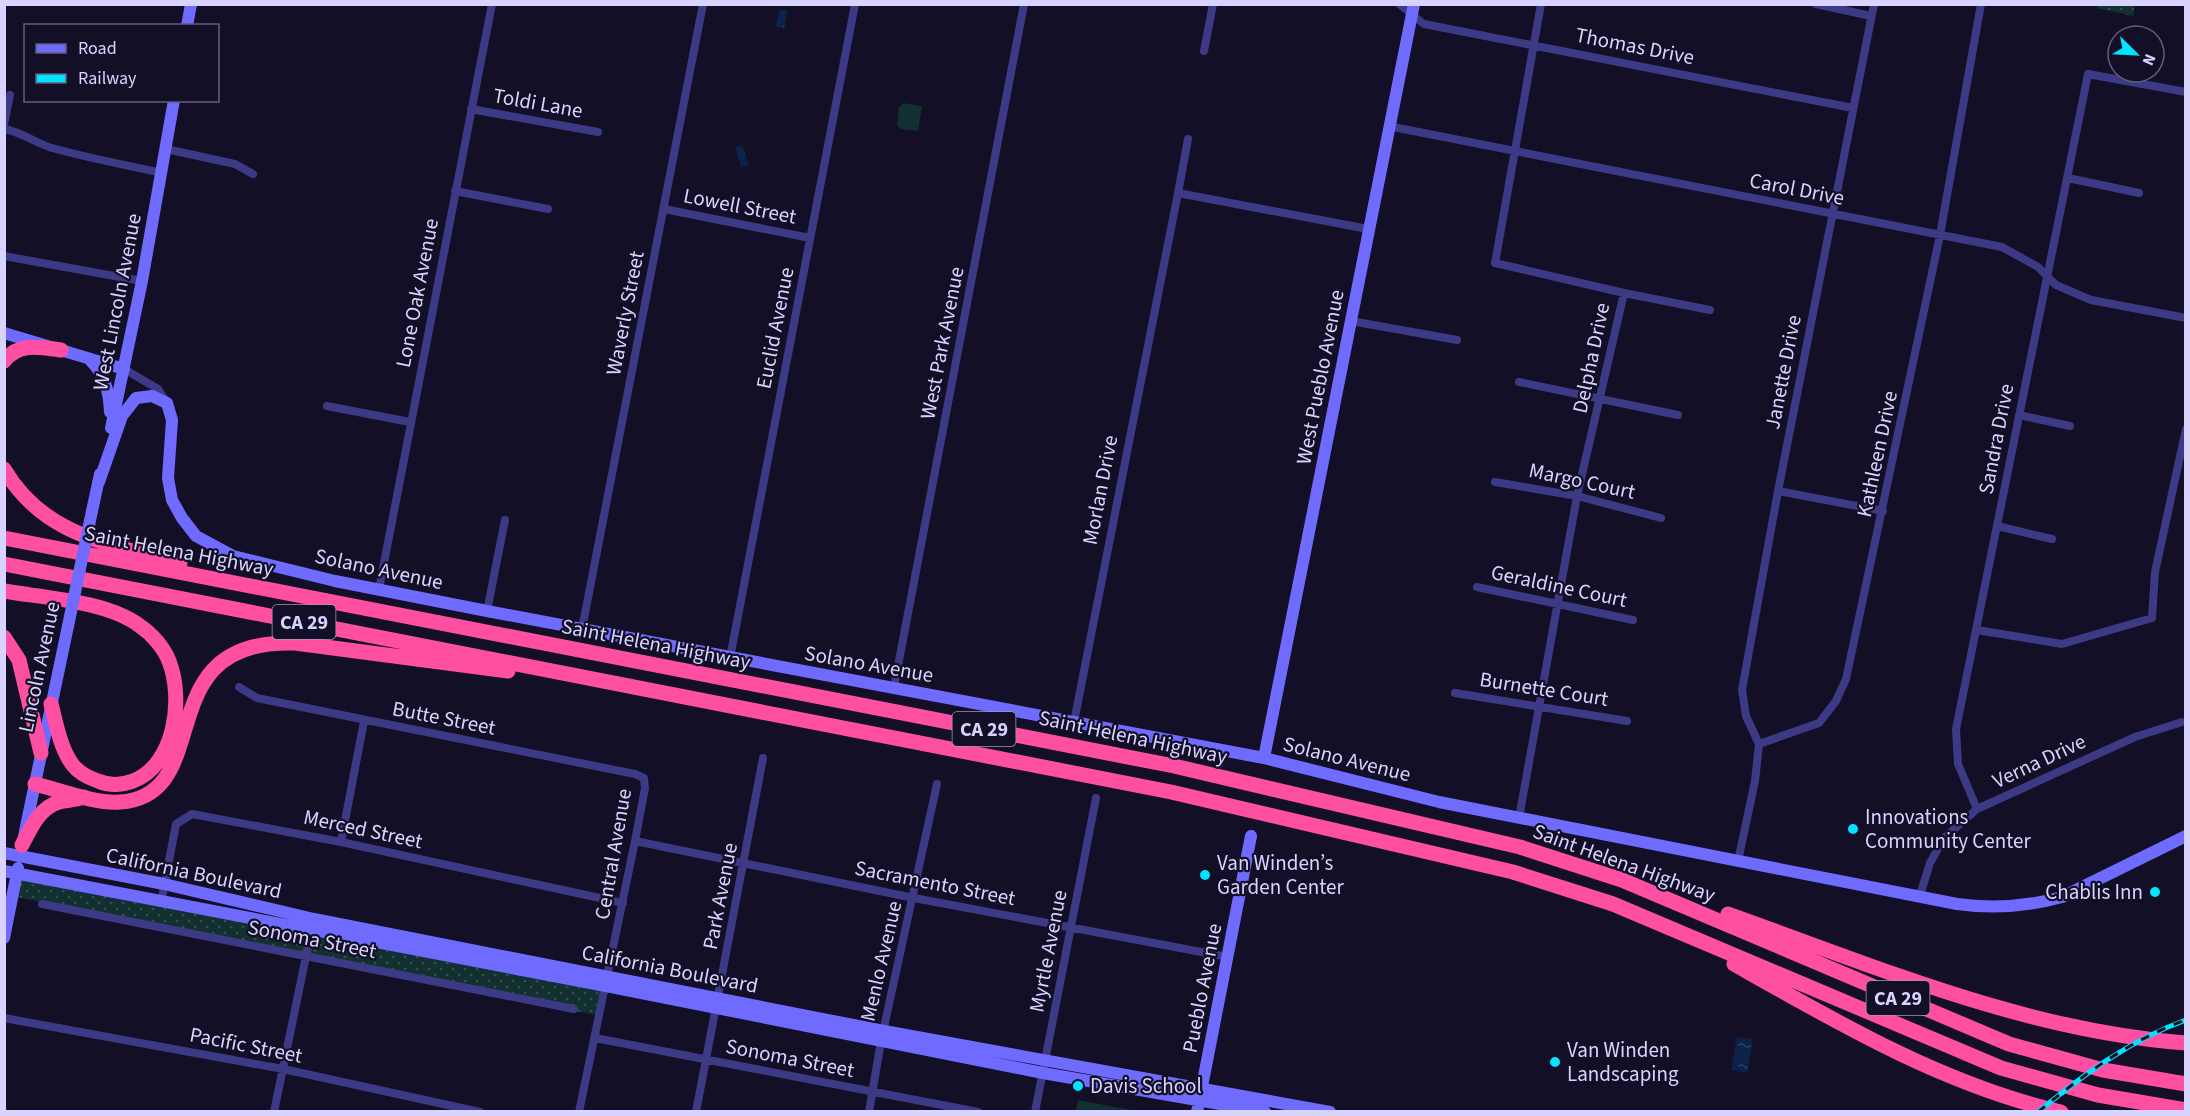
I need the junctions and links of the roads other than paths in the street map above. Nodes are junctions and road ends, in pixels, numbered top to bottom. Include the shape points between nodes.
1 (191, 4) edge
2 (492, 4) edge
3 (703, 4) edge
4 (855, 4) edge
5 (1024, 4) edge
6 (1213, 4) edge
7 (1399, 4) edge
8 (1541, 4) edge
9 (1816, 4) edge
10 (1874, 4) edge
11 (1981, 4) edge
12 (1413, 10) edge
13 (1871, 16) junction
14 (188, 24) edge
15 (1533, 45) junction
16 (1204, 51) dead end
17 (2186, 92) edge
18 (10, 95) dead end
19 (174, 102) edge
20 (1853, 108) junction
21 (471, 109) junction
22 (4, 124) edge
23 (1388, 126) junction
24 (4, 129) edge
25 (598, 132) dead end
26 (1188, 139) dead end
27 (166, 149) junction
28 (1514, 151) junction
29 (162, 173) junction
30 (253, 174) dead end
31 (2068, 177) junction
32 (455, 191) junction
33 (1178, 193) junction
34 (2139, 193) dead end
35 (548, 210) dead end
36 (664, 210) junction
37 (1833, 215) junction
38 (1368, 229) junction
39 (1940, 235) junction
40 (810, 238) junction
41 (4, 256) edge
42 (2047, 276) junction
43 (142, 281) junction
44 (1623, 293) junction
45 (1710, 310) dead end
46 (2186, 318) edge
47 (1351, 321) junction
48 (4, 333) edge
49 (1457, 340) dead end
50 (61, 350) junction
51 (89, 359) junction
52 (4, 361) edge
53 (124, 369) junction
54 (1519, 382) dead end
55 (1601, 398) junction
56 (167, 403) junction
57 (327, 406) dead end
58 (1678, 415) dead end
59 (2019, 415) junction
60 (410, 422) junction
61 (2070, 426) dead end
62 (2186, 429) edge
63 (110, 431) junction
64 (4, 470) edge
65 (99, 482) junction
66 (1495, 482) dead end
67 (1778, 491) junction
68 (1577, 496) junction
69 (92, 511) joint
70 (1884, 511) junction
71 (1661, 518) dead end
72 (505, 520) dead end
73 (1997, 526) junction
74 (4, 538) edge
75 (2052, 539) dead end
76 (4, 564) edge
77 (1477, 587) dead end
78 (379, 590) junction
79 (4, 591) edge
80 (340, 603) junction
81 (1556, 605) junction
82 (487, 611) junction
83 (1633, 620) dead end
84 (582, 629) junction
85 (1977, 630) junction
86 (4, 637) edge
87 (730, 658) junction
88 (603, 681) junction
89 (239, 687) dead end
90 (894, 687) junction
91 (1455, 693) dead end
92 (51, 704) junction
93 (1540, 708) junction
94 (364, 721) junction
95 (1627, 721) dead end
96 (1074, 722) junction
97 (2182, 722) dead end
98 (1759, 744) junction
99 (41, 753) junction
100 (763, 758) dead end
101 (1264, 758) junction
102 (644, 778) joint
103 (35, 784) junction
104 (937, 784) dead end
105 (87, 796) junction
106 (1096, 798) dead end
107 (1977, 809) junction
108 (1519, 818) junction
109 (1251, 836) dead end
110 (2186, 836) edge
111 (635, 841) junction
112 (341, 842) junction
113 (21, 851) junction
114 (4, 853) edge
115 (1738, 861) junction
116 (745, 863) junction
117 (11, 873) edge
118 (1622, 880) junction
119 (164, 884) junction
120 (1920, 895) junction
121 (914, 898) junction
122 (161, 903) junction
123 (623, 903) junction
124 (42, 904) dead end
125 (1663, 924) junction
126 (312, 925) junction
127 (1072, 928) junction
128 (4, 938) edge
129 (305, 957) junction
130 (1228, 957) junction
131 (608, 981) junction
132 (718, 1004) junction
133 (574, 1009) dead end
134 (4, 1018) edge
135 (883, 1036) junction
136 (595, 1038) junction
137 (2186, 1043) edge
138 (705, 1060) junction
139 (1044, 1068) junction
140 (283, 1069) junction
141 (2186, 1084) edge
142 (873, 1092) junction
143 (1200, 1100) edge
144 (2186, 1110) edge
145 (274, 1112) edge
146 (480, 1112) edge
147 (579, 1112) edge
148 (696, 1112) edge
149 (869, 1112) edge
150 (978, 1112) edge
151 (1035, 1112) edge
152 (1265, 1112) edge
153 (1330, 1112) edge
154 (2061, 1112) edge

1 - 14 street
2 - 21 street, Lone Oak Avenue
3 - 36 street, Waverly Street
4 - 40 street, Euclid Avenue
5 - 90 street, West Park Avenue
6 - 16 street
7 - 12 street, Thomas Drive
8 - 15 street, Delpha Drive
9 - 13 street
10 - 13 street, Janette Drive
11 - 39 street, Kathleen Drive
12 - 15 street, Thomas Drive via 1424,24
12 - 23 street, West Pueblo Avenue
13 - 20 street, Janette Drive
15 - 20 street, Thomas Drive
15 - 28 street, Delpha Drive
17 - 31 street, Sandra Drive via 2088,74
18 - 22 street
19 - 27 street, West Lincoln Avenue
20 - 37 street, Janette Drive
21 - 25 street, Toldi Lane
21 - 32 street, Lone Oak Avenue
23 - 28 street, Carol Drive
23 - 38 street, West Pueblo Avenue
24 - 29 street via 65,152
26 - 33 street, Morlan Drive
27 - 29 street, West Lincoln Avenue
27 - 30 street via 236,164
28 - 37 street, Carol Drive
28 - 44 street, Delpha Drive via 1495,263
29 - 43 street, West Lincoln Avenue
31 - 34 street
31 - 42 street, Sandra Drive
32 - 35 street
32 - 60 street, Lone Oak Avenue
33 - 38 street
33 - 96 street, Morlan Drive
36 - 40 street, Lowell Street
36 - 84 street, Waverly Street
37 - 39 street, Carol Drive
37 - 67 street, Janette Drive
38 - 47 street, West Pueblo Avenue
39 - 42 street, Carol Drive via 2002,247
39 - 70 street, Kathleen Drive
40 - 87 street, Euclid Avenue
41 - 43 street
42 - 46 street, Carol Drive via 2056,285 2091,300
42 - 59 street, Sandra Drive
43 - 53 street, West Lincoln Avenue
44 - 45 street
44 - 55 street, Delpha Drive
47 - 49 street
47 - 101 street, West Pueblo Avenue
48 - 50 street
50 - 51 street
50 - 52 highway via 27,347
51 - 53 street
51 - 63 street via 106,384
53 - 56 street via 158,389
53 - 63 street, West Lincoln Avenue
54 - 55 street
55 - 58 street
55 - 68 street, Delpha Drive
56 - 65 street via 145,395 130,405
56 - 78 street, Solano Avenue via 172,420 168,478 172,500 196,536 234,556
57 - 60 street
59 - 61 street
59 - 73 street, Sandra Drive
60 - 78 street, Lone Oak Avenue
62 - 85 street via 2154,572 2152,618 2062,644
63 - 65 street, West Lincoln Avenue
64 - 80 highway via 32,506 72,532
65 - 69 street, West Lincoln Avenue
66 - 68 street, Margo Court
67 - 70 street
67 - 98 street, Janette Drive via 1742,690 1746,716
68 - 71 street, Margo Court
68 - 81 street, Delpha Drive
69 - 92 street, Lincoln Avenue, bridge
70 - 98 street, Kathleen Drive via 1846,679 1836,701 1819,723
72 - 82 street
73 - 75 street
73 - 85 street, Sandra Drive
74 - 80 highway, Saint Helena Highway / CA 29
76 - 88 highway, Saint Helena Highway / CA 29
77 - 81 street, Geraldine Court
78 - 82 street, Solano Avenue
79 - 92 highway via 121,615 148,633 168,660 175,683 175,708 167,747 158,764 143,777 124,784 106,785 73,764 63,747
80 - 118 highway, Saint Helena Highway / CA 29 via 1174,766 1520,847
81 - 83 street, Geraldine Court
81 - 93 street, Delpha Drive
82 - 84 street, Solano Avenue
84 - 87 street, Solano Avenue
85 - 107 street, Sandra Drive via 1956,729 1958,764
86 - 99 highway via 19,660
87 - 90 street, Solano Avenue
88 - 105 highway via 295,643 249,646 210,671 198,690 171,771 156,788 119,802
88 - 125 highway, Saint Helena Highway / CA 29 via 1171,792 1513,872 1563,886
89 - 94 street, Butte Street via 257,698
90 - 96 street, Solano Avenue
91 - 93 street, Burnette Court
92 - 99 street, Lincoln Avenue
93 - 95 street, Burnette Court
93 - 108 street, Delpha Drive
94 - 102 street, Butte Street
94 - 112 street
96 - 101 street, Solano Avenue
97 - 107 street, Verna Drive via 2135,737
98 - 115 street
99 - 103 street, Lincoln Avenue
100 - 116 street, Park Avenue
101 - 108 street, Solano Avenue
102 - 111 street, Central Avenue
103 - 105 highway
103 - 113 street, Lincoln Avenue
104 - 121 street, Menlo Avenue
105 - 113 highway via 58,802 46,809 35,820
106 - 127 street, Myrtle Avenue
107 - 120 street, Verna Drive via 1944,838 1930,863
108 - 115 street, Solano Avenue
109 - 130 street, Pueblo Avenue
110 - 120 street, Solano Avenue via 2044,902 1987,908
111 - 116 street, Sacramento Street
111 - 123 street, Central Avenue
112 - 119 street, Merced Street via 192,814 176,824
112 - 123 street, Merced Street
113 - 114 street, California Boulevard
113 - 117 street, Lincoln Avenue
113 - 119 street, California Boulevard
115 - 120 street, Solano Avenue
116 - 121 street, Sacramento Street
116 - 132 street, Park Avenue
117 - 122 street, California Boulevard
117 - 128 street, Lincoln Avenue
118 - 137 highway via 2042,1021 2124,1038
118 - 141 highway, Saint Helena Highway / CA 29 via 2009,1044 2103,1070
119 - 122 street, Merced Street
119 - 126 street, California Boulevard
121 - 127 street, Sacramento Street
121 - 135 street, Menlo Avenue
122 - 126 street, California Boulevard
123 - 131 street, Central Avenue
124 - 129 street, Sonoma Street
125 - 144 highway, Saint Helena Highway / CA 29 via 2001,1068 2098,1095
125 - 154 highway via 1909,1058 1990,1091
126 - 129 street
126 - 131 street, California Boulevard
127 - 130 street, Sacramento Street
127 - 139 street, Myrtle Avenue
129 - 133 street, Sonoma Street
129 - 140 street
130 - 143 street, Pueblo Avenue
131 - 132 street, California Boulevard
131 - 136 street, Central Avenue
132 - 135 street, California Boulevard
132 - 138 street, Park Avenue
134 - 140 street, Pacific Street
135 - 139 street, California Boulevard
135 - 142 street, Menlo Avenue
136 - 138 street, Sonoma Street
136 - 147 street, Central Avenue
138 - 142 street, Sonoma Street
138 - 148 street, Park Avenue
139 - 143 street, California Boulevard
139 - 151 street, Myrtle Avenue
140 - 145 street
140 - 146 street, Pacific Street
142 - 149 street, Menlo Avenue
142 - 150 street, Sonoma Street
143 - 152 street, California Boulevard
143 - 153 street, California Boulevard

